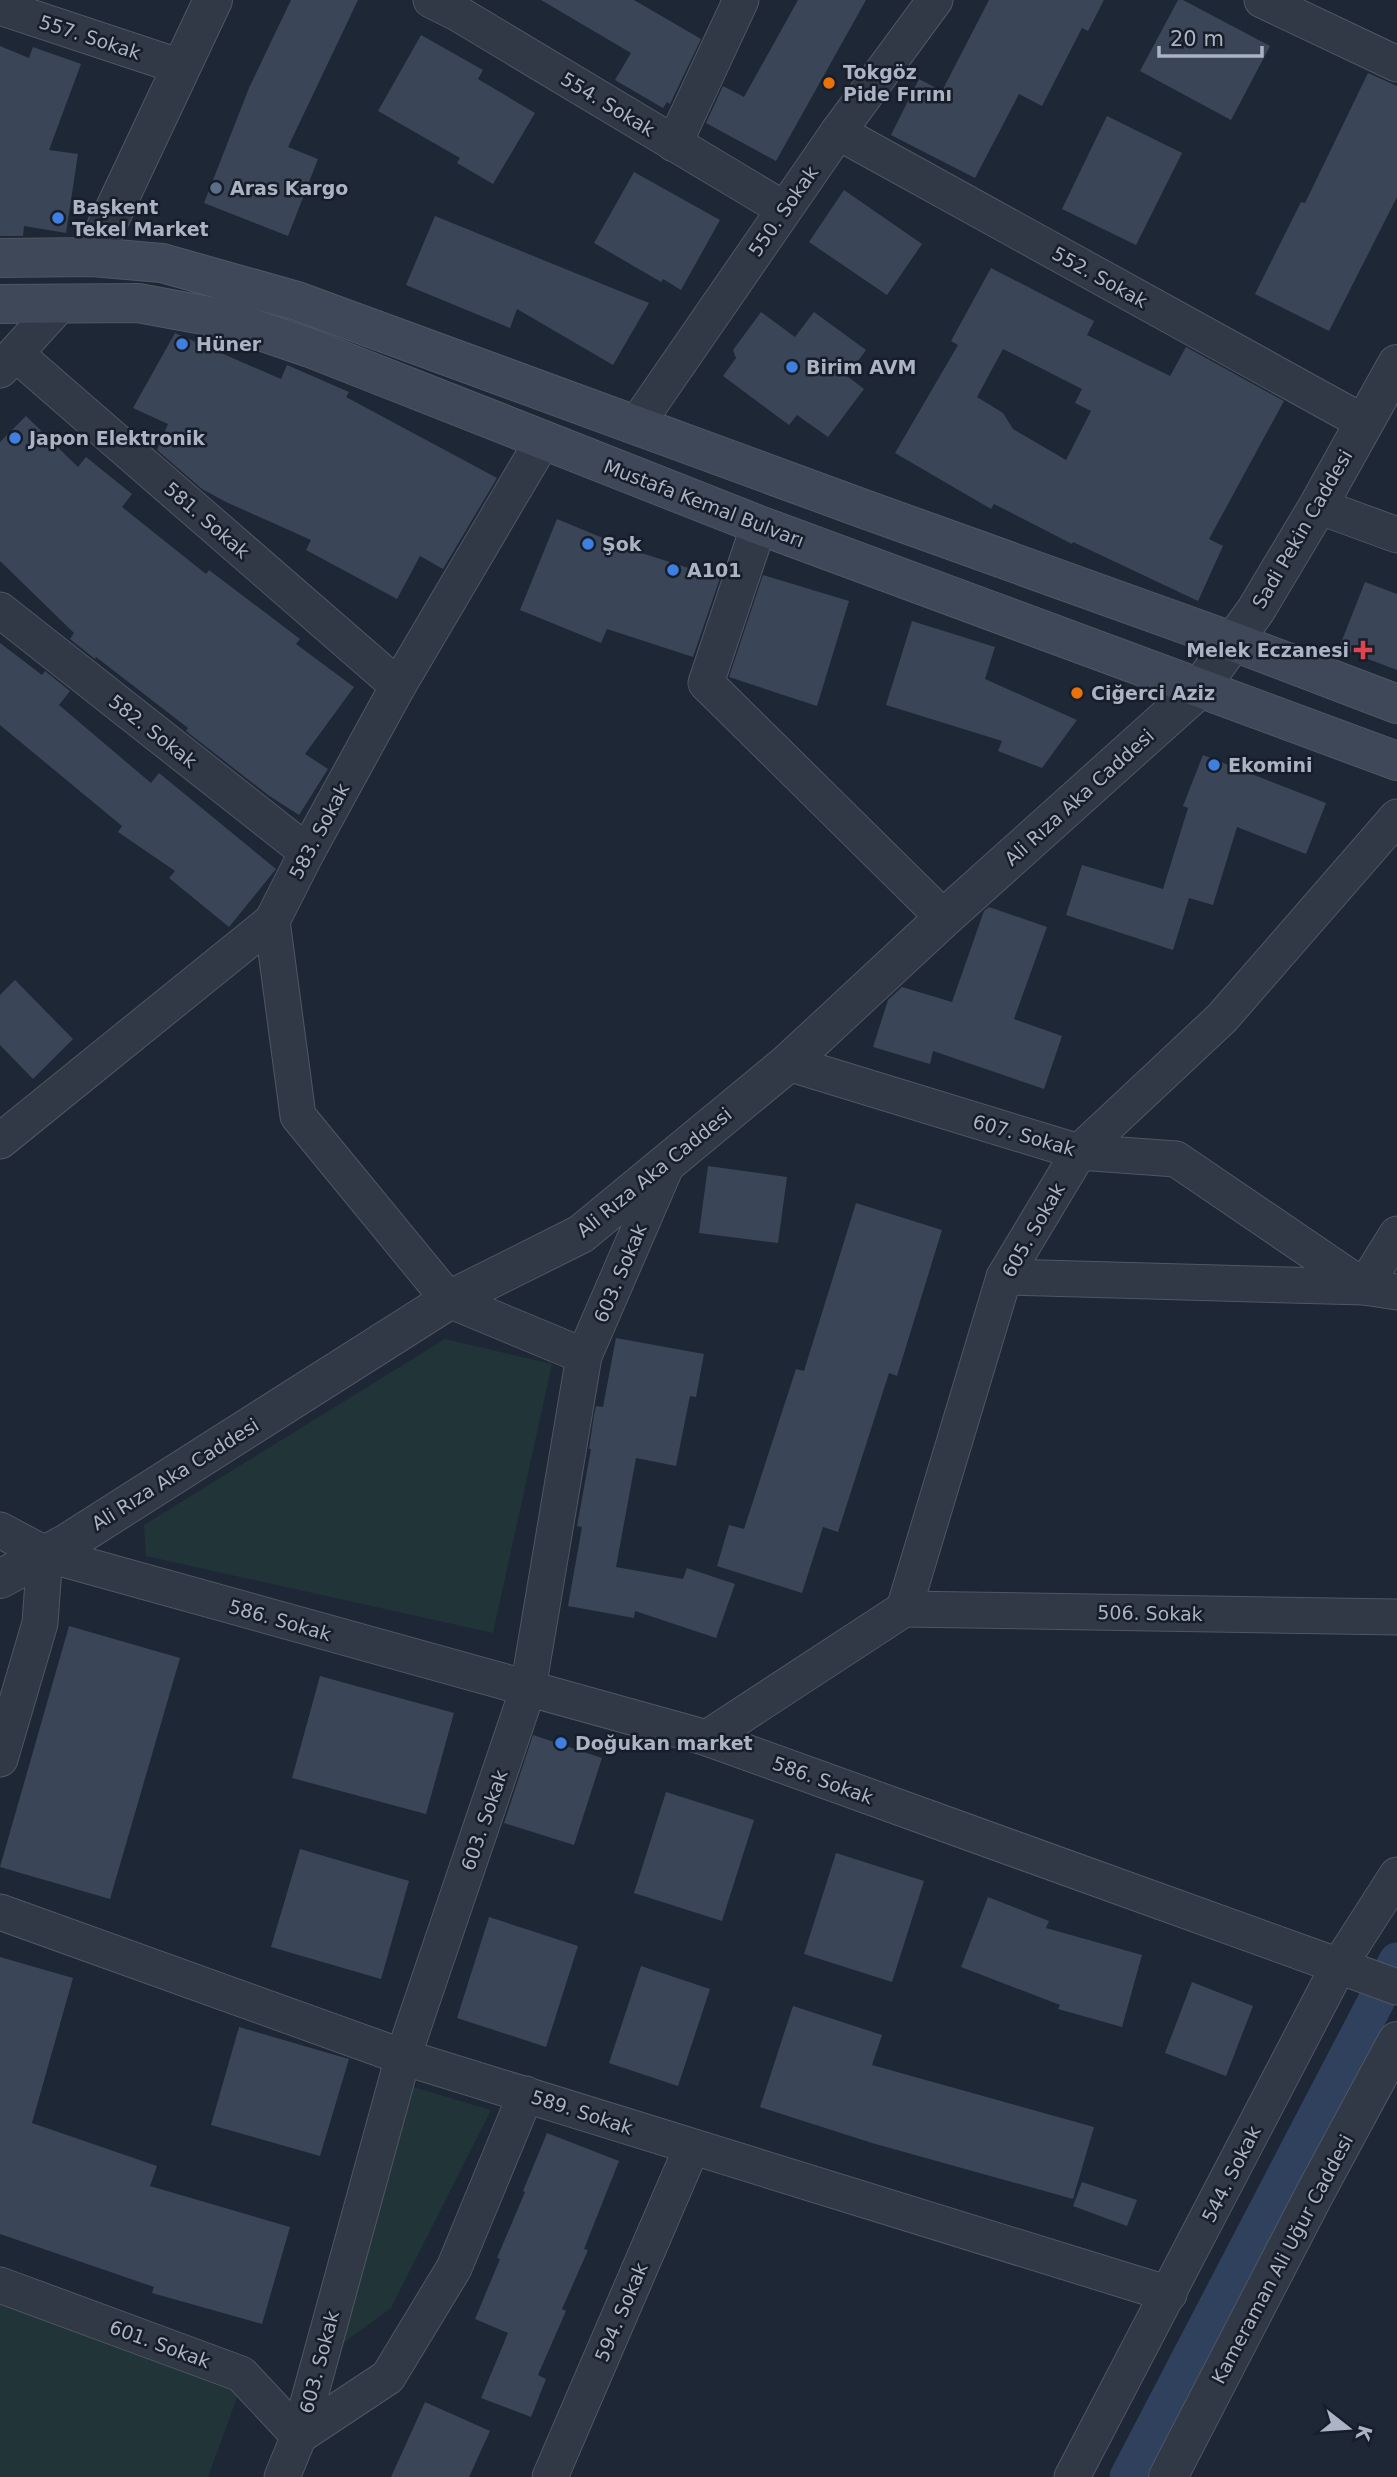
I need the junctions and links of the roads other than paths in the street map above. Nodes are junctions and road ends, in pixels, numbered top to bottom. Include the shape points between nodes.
1 (213, 0) edge
2 (431, 0) edge
3 (741, 0) edge
4 (935, 0) edge
5 (1262, 0) edge
6 (0, 7) edge
7 (1397, 64) edge
8 (181, 67) junction
9 (838, 132) junction
10 (674, 144) junction
11 (784, 209) junction
12 (92, 257) junction
13 (0, 258) edge
14 (61, 303) junction
15 (0, 304) edge
16 (8, 362) edge
17 (1397, 364) edge
18 (1363, 422) junction
19 (636, 425) junction
20 (544, 440) junction
21 (1318, 506) junction
22 (759, 525) junction
23 (1397, 535) edge
24 (0, 610) edge
25 (1234, 642) junction
26 (398, 686) junction
27 (1199, 689) junction
28 (1397, 704) edge
29 (1397, 761) edge
30 (1397, 817) edge
31 (307, 852) junction
32 (944, 918) junction
33 (272, 921) junction
34 (788, 1063) junction
35 (0, 1141) edge
36 (1079, 1152) junction
37 (668, 1162) junction
38 (1397, 1234) edge
39 (1004, 1277) junction
40 (1380, 1289) edge
41 (449, 1300) junction
42 (584, 1356) junction
43 (0, 1530) edge
44 (45, 1554) junction
45 (0, 1579) edge
46 (904, 1609) junction
47 (1397, 1617) edge
48 (528, 1689) junction
49 (708, 1738) junction
50 (0, 1759) edge
51 (1397, 1875) edge
52 (0, 1912) edge
53 (1338, 1967) junction
54 (1397, 1987) edge
55 (1397, 2041) edge
56 (403, 2057) junction
57 (526, 2094) junction
58 (692, 2147) junction
59 (0, 2285) edge
60 (1169, 2294) junction
61 (299, 2436) junction
62 (282, 2477) edge
63 (550, 2477) edge
64 (1072, 2477) edge
65 (1168, 2477) edge

1 - 8 street
2 - 10 street, 554. Sokak
3 - 10 street
4 - 9 street, 550. Sokak
5 - 7 street
6 - 8 street, 557. Sokak
8 - 12 street
9 - 11 street, 550. Sokak
9 - 18 street, 552. Sokak
10 - 11 street, 554. Sokak
11 - 19 street, 550. Sokak
12 - 13 main road
12 - 19 main road via 162,263 297,301
14 - 15 main road, Mustafa Kemal Bulvarı
14 - 16 street
14 - 20 main road, Mustafa Kemal Bulvarı via 138,303 225,318
16 - 26 street, 581. Sokak
17 - 18 street, Sadi Pekin Caddesi
18 - 21 street, Sadi Pekin Caddesi
19 - 25 main road
20 - 22 main road, Mustafa Kemal Bulvarı
20 - 26 street, 583. Sokak
21 - 23 street
21 - 25 street, Sadi Pekin Caddesi
22 - 27 main road, Mustafa Kemal Bulvarı
22 - 32 street via 706,683
24 - 31 street, 582. Sokak
25 - 27 street, Sadi Pekin Caddesi
25 - 28 main road
26 - 31 street, 583. Sokak
27 - 29 main road, Mustafa Kemal Bulvarı
27 - 32 street, Ali Rıza Aka Caddesi
30 - 36 street, 605. Sokak via 1222,1018
31 - 33 street, 583. Sokak
32 - 34 street, Ali Rıza Aka Caddesi
33 - 35 street, 583. Sokak
33 - 41 street via 298,1116
34 - 36 street, 607. Sokak
34 - 37 street, Ali Rıza Aka Caddesi
36 - 39 street, 605. Sokak
36 - 40 street, 607. Sokak via 1176,1160
37 - 41 street, Ali Rıza Aka Caddesi via 582,1234
37 - 42 street, 603. Sokak
38 - 40 street
39 - 40 street
39 - 46 street, 605. Sokak
41 - 42 street
41 - 44 street, Ali Rıza Aka Caddesi
42 - 48 street, 603. Sokak
43 - 44 street, 586. Sokak
44 - 45 street, Ali Rıza Aka Caddesi
44 - 48 street, 586. Sokak
44 - 50 street via 40,1623
46 - 47 street, 506. Sokak
46 - 49 street
48 - 49 street, 586. Sokak
48 - 56 street, 603. Sokak
49 - 53 street, 586. Sokak
51 - 53 street, 544. Sokak
52 - 56 street, 589. Sokak
53 - 54 street, 586. Sokak
53 - 60 street, 544. Sokak
55 - 65 street, Kameraman Ali Uğur Caddesi
56 - 57 street, 589. Sokak
56 - 61 street, 603. Sokak
57 - 58 street, 589. Sokak
57 - 61 street via 454,2268 388,2377
58 - 60 street, 589. Sokak
58 - 63 street, 594. Sokak
59 - 61 street, 601. Sokak via 241,2374
60 - 64 street, 544. Sokak
61 - 62 street, 603. Sokak

